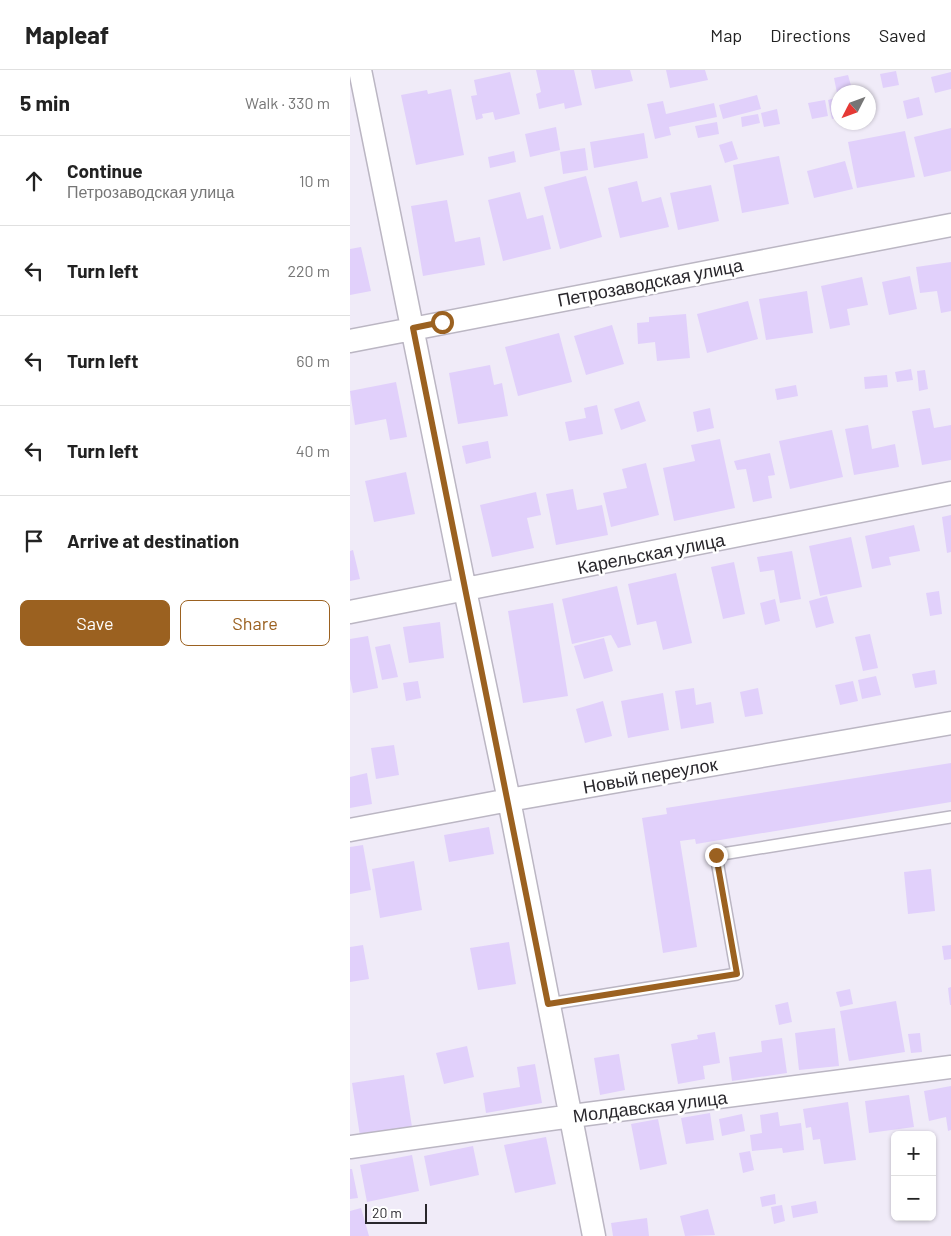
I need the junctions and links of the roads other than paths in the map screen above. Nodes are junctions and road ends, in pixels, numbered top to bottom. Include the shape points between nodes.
1 (361, 72) edge
2 (951, 225) edge
3 (413, 328) junction
4 (350, 341) edge
5 (951, 493) edge
6 (464, 590) junction
7 (350, 612) edge
8 (951, 723) edge
9 (509, 800) junction
10 (951, 817) edge
11 (350, 830) edge
12 (548, 1004) junction
13 (951, 1067) edge
14 (572, 1116) junction
15 (350, 1146) edge
16 (594, 1236) edge

1 - 3 street
2 - 3 street, Петрозаводская улица
3 - 4 street, Петрозаводская улица
3 - 6 street
5 - 6 street, Карельская улица
6 - 7 street, Карельская улица
6 - 9 street
8 - 9 street, Новый переулок
9 - 11 street, Новый переулок
9 - 12 street
10 - 12 lane via 716,855 737,974
12 - 14 street
13 - 14 street, Молдавская улица
14 - 15 street, Молдавская улица
14 - 16 street

